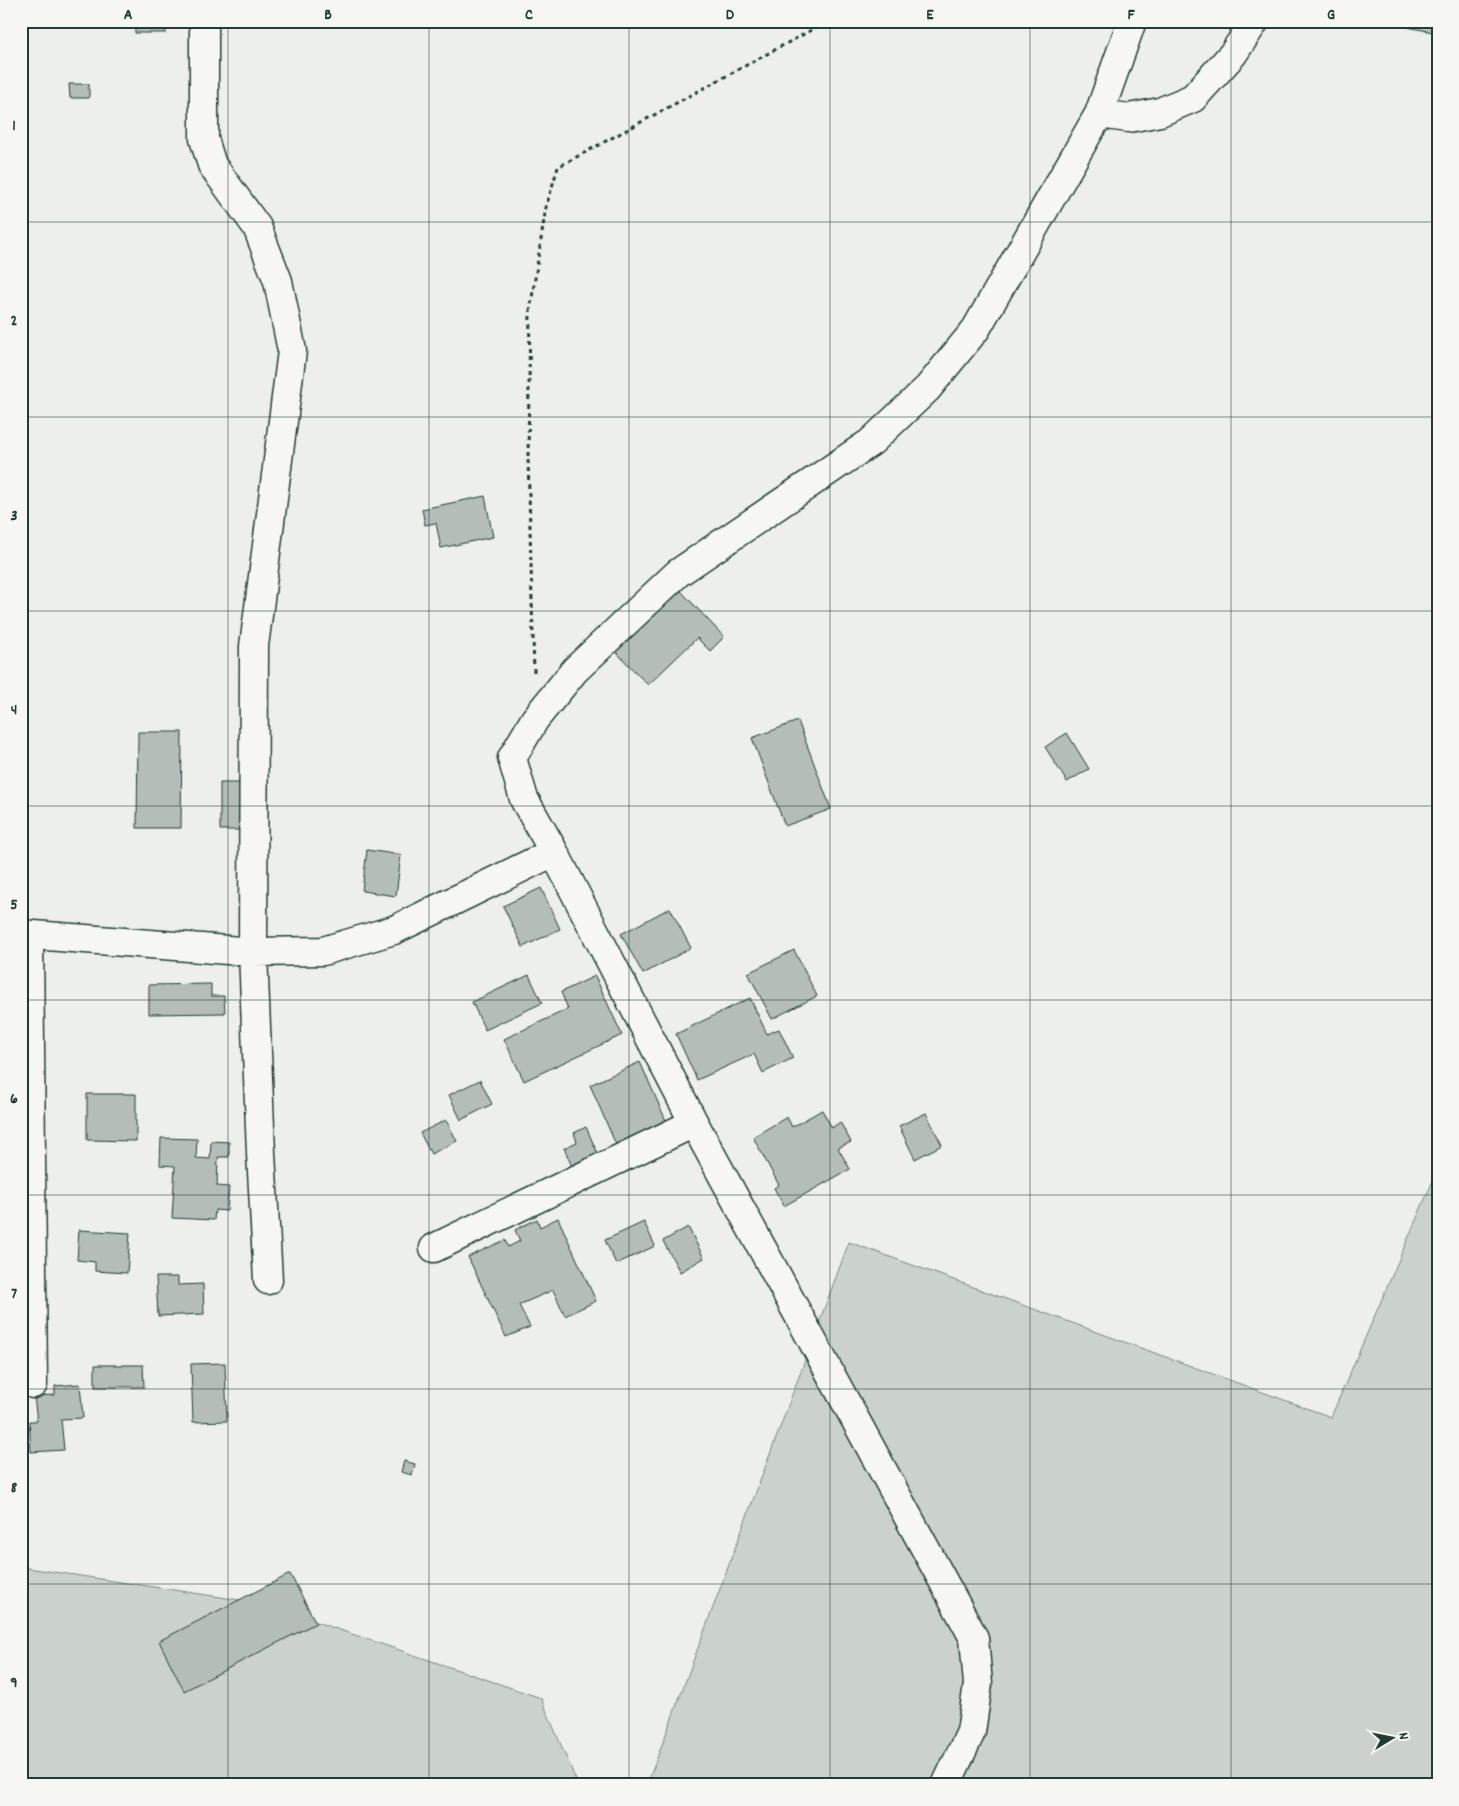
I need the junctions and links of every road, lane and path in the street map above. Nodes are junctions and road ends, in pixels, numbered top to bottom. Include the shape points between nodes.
1 (204, 21) edge
2 (828, 21) edge
3 (1132, 21) edge
4 (1255, 21) edge
5 (1100, 114) junction
6 (535, 719) junction
7 (554, 852) junction
8 (25, 934) edge
9 (253, 952) junction
10 (694, 1123) junction
11 (434, 1248) dead end
12 (268, 1280) dead end
13 (33, 1384) dead end
14 (946, 1785) edge

1 - 9 street via 204,139 212,165 257,227 278,281 292,350 254,646
2 - 6 path via 558,167 546,207 530,311 528,458
3 - 5 street
4 - 5 street via 1233,54 1192,98 1160,112 1128,118
5 - 6 street via 976,329 928,388 871,442 678,573 575,670
6 - 7 street via 512,758 524,798
7 - 9 street via 394,930 323,952
7 - 10 street
8 - 9 street
8 - 13 street
9 - 12 street
10 - 11 street
10 - 14 street via 974,1638 978,1684 971,1732

